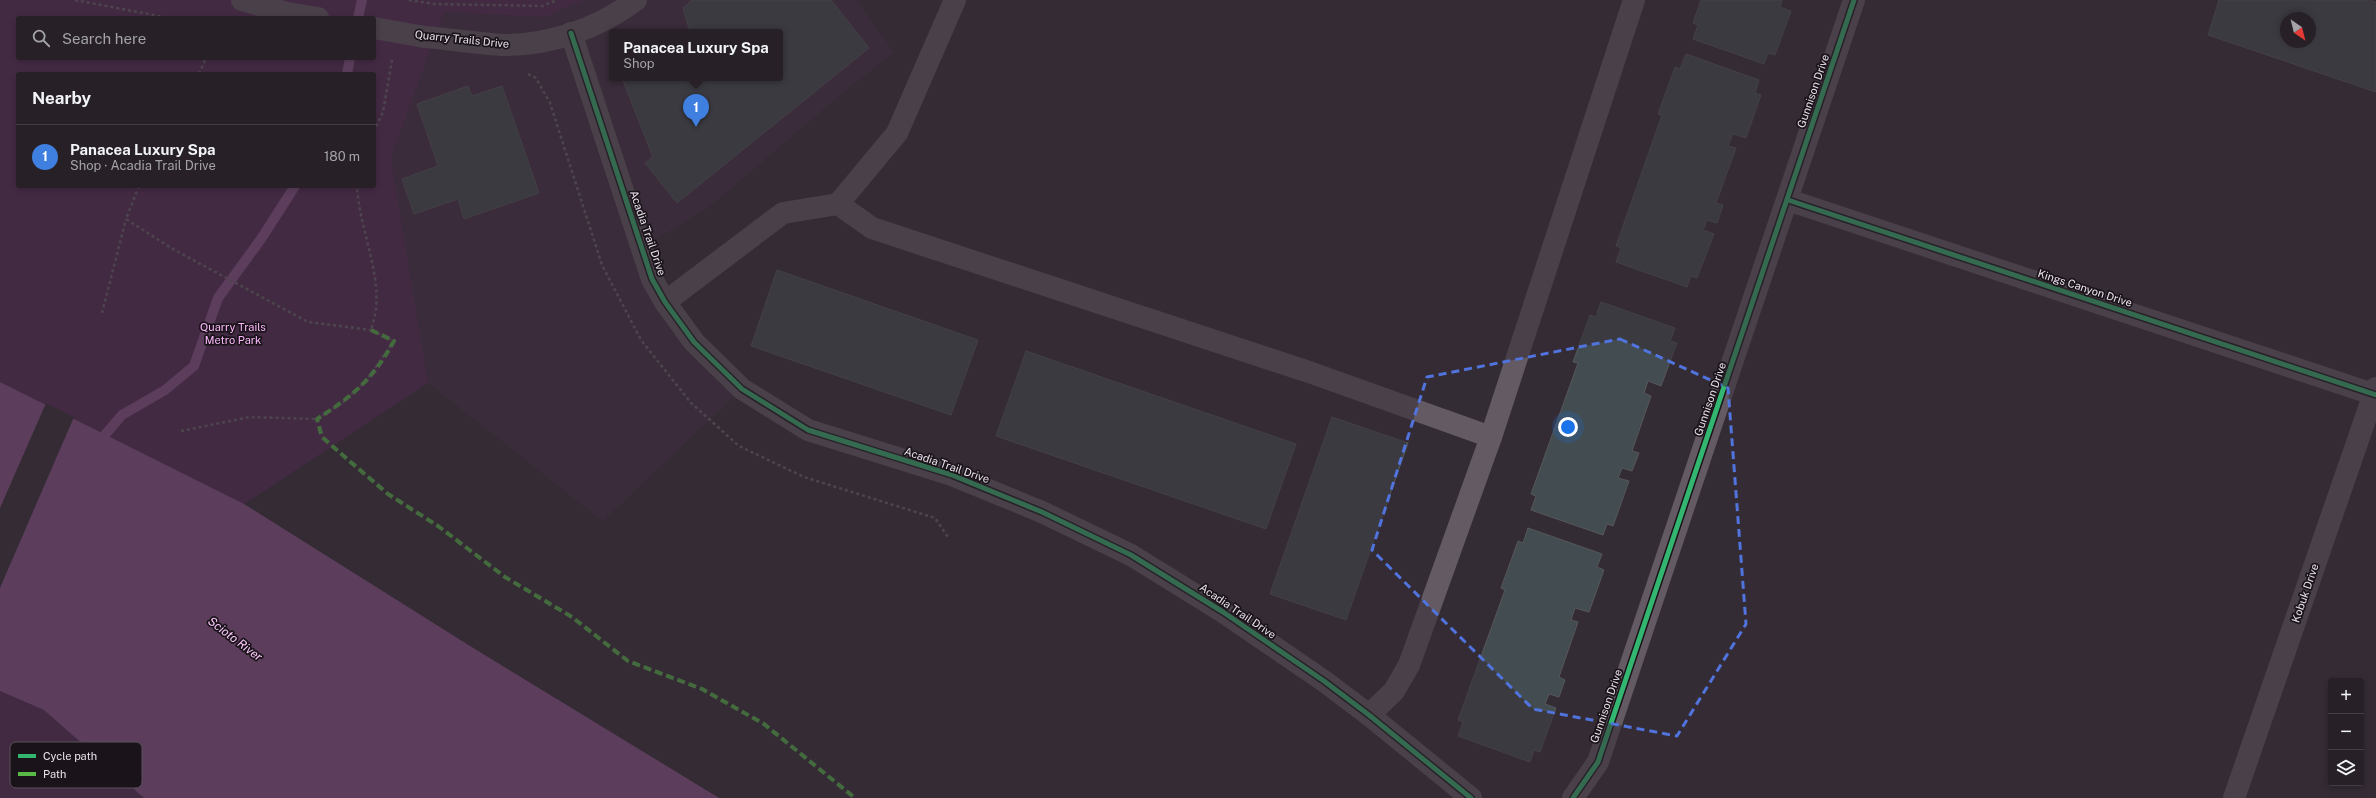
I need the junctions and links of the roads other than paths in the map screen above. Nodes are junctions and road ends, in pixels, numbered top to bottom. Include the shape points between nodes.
1 (242, 0) edge
2 (636, 0) edge
3 (955, 0) edge
4 (1634, 0) edge
5 (1854, 0) edge
6 (306, 16) edge
7 (376, 28) edge
8 (570, 33) junction
9 (1788, 200) junction
10 (838, 204) junction
11 (665, 302) junction
12 (2375, 393) edge
13 (1491, 438) junction
14 (1369, 715) junction
15 (1471, 798) edge
16 (1573, 798) edge
17 (2234, 798) edge

1 - 6 street
2 - 8 street, Quarry Trails Drive via 596,25
3 - 10 street via 897,133
4 - 13 street
5 - 9 street, Gunnison Drive
7 - 8 street, Quarry Trails Drive, bridge via 504,44 540,43
8 - 11 street, Acadia Trail Drive via 652,279
9 - 12 street, Kings Canyon Drive
9 - 16 street, Gunnison Drive via 1598,762
10 - 11 street via 783,213
10 - 13 street via 872,228 1309,372
11 - 14 street, Acadia Trail Drive via 694,342 742,389 808,430 952,475 1042,512 1131,555 1223,612
12 - 17 street, Kobuk Drive
13 - 14 street via 1409,665 1394,691
14 - 15 street, Acadia Trail Drive

